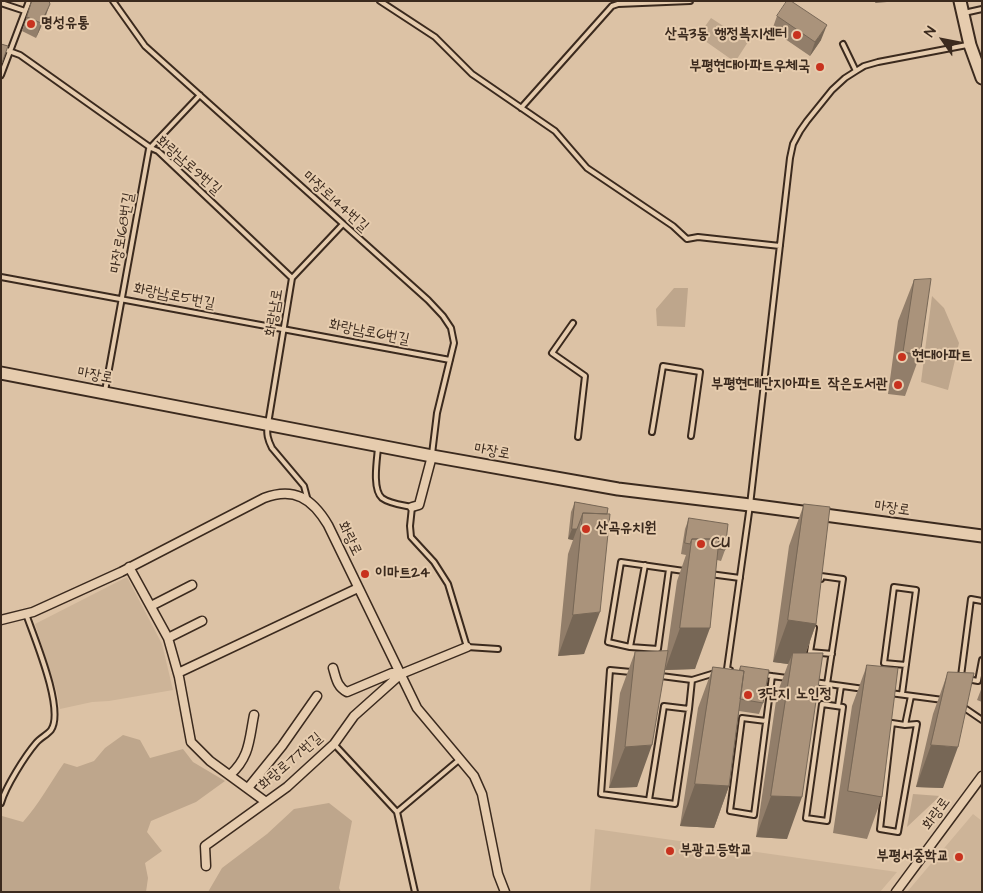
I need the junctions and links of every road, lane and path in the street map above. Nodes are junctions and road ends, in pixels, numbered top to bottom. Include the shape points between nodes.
1 (29, 1) edge
2 (113, 1) edge
3 (380, 1) edge
4 (690, 1) edge
5 (960, 1) edge
6 (1, 3) edge
7 (982, 9) edge
8 (25, 12) junction
9 (963, 13) junction
10 (843, 44) dead end
11 (970, 45) junction
12 (1, 48) edge
13 (10, 51) junction
14 (856, 71) junction
15 (1, 75) edge
16 (982, 78) edge
17 (200, 95) junction
18 (521, 108) junction
19 (151, 148) junction
20 (343, 224) junction
21 (780, 246) junction
22 (1, 276) edge
23 (292, 278) junction
24 (122, 299) junction
25 (573, 323) dead end
26 (283, 329) junction
27 (450, 360) junction
28 (1, 373) edge
29 (104, 393) junction
30 (268, 424) junction
31 (652, 432) dead end
32 (691, 436) dead end
33 (578, 437) dead end
34 (378, 446) junction
35 (432, 456) junction
36 (308, 501) junction
37 (750, 505) junction
38 (412, 507) junction
39 (982, 536) edge
40 (645, 566) junction
41 (129, 567) junction
42 (669, 569) junction
43 (687, 571) edge
44 (704, 574) edge
45 (740, 578) junction
46 (192, 585) dead end
47 (820, 586) edge
48 (358, 588) junction
49 (982, 601) edge
50 (151, 606) junction
51 (26, 614) junction
52 (1, 620) edge
53 (202, 620) dead end
54 (814, 624) edge
55 (168, 638) junction
56 (630, 647) junction
57 (467, 648) junction
58 (498, 649) dead end
59 (832, 654) junction
60 (982, 660) edge
61 (906, 665) junction
62 (333, 668) dead end
63 (727, 670) junction
64 (736, 671) edge
65 (633, 672) edge
66 (178, 673) junction
67 (400, 674) junction
68 (653, 675) edge
69 (763, 675) edge
70 (772, 676) junction
71 (790, 679) edge
72 (692, 680) junction
73 (809, 681) edge
74 (827, 684) junction
75 (841, 686) junction
76 (867, 690) edge
77 (884, 692) edge
78 (902, 694) junction
79 (317, 696) dead end
80 (911, 696) junction
81 (948, 701) edge
82 (958, 702) edge
83 (838, 706) junction
84 (689, 709) junction
85 (254, 715) dead end
86 (982, 720) edge
87 (766, 721) junction
88 (905, 724) junction
89 (334, 744) junction
90 (460, 759) junction
91 (230, 775) junction
92 (982, 776) edge
93 (248, 788) junction
94 (649, 800) junction
95 (266, 802) junction
96 (1, 803) edge
97 (397, 812) junction
98 (206, 866) dead end
99 (415, 892) edge
100 (505, 892) edge
101 (896, 892) edge

1 - 8 lane
2 - 17 lane, 마장로144번길 via 145,46
3 - 18 lane via 435,37 472,74
4 - 18 lane via 612,6
5 - 9 main road
6 - 8 lane
7 - 9 lane
8 - 13 lane
9 - 11 main road
10 - 14 lane
11 - 14 lane via 878,62
11 - 16 main road
12 - 13 lane, 화랑남로9번길
13 - 15 lane
13 - 19 lane, 화랑남로9번길
14 - 21 lane via 832,90 800,130 793,144
17 - 19 lane, 마장로168번길
17 - 20 lane, 마장로144번길
18 - 21 lane via 555,131 586,168 673,226 687,239 698,237
19 - 23 lane, 화랑남로9번길 via 158,151
19 - 24 lane, 마장로168번길
20 - 23 lane, 화랑남로
20 - 27 lane, 마장로144번길 via 444,316 454,343
21 - 37 lane
22 - 24 lane, 화랑남로5번길
23 - 26 lane, 화랑남로
24 - 26 lane, 화랑남로5번길
24 - 29 lane, 마장로168번길
25 - 33 lane via 552,352 585,376
26 - 27 lane, 화랑남로6번길
26 - 30 lane, 화랑남로
27 - 35 lane, 마장로144번길 via 437,413
28 - 29 main road, 마장로
29 - 30 main road, 마장로
30 - 34 main road, 마장로
30 - 36 lane, 화랑남로 via 268,441 304,486
31 - 32 lane via 663,366 700,372
34 - 35 main road, 마장로
34 - 38 lane via 376,476 381,497
35 - 37 main road, 마장로 via 618,489
35 - 38 street via 418,505
36 - 41 street, 화랑로 via 290,493 277,493
36 - 48 street, 화랑로 via 328,525
37 - 39 main road, 마장로
37 - 45 lane
38 - 57 lane via 410,537 434,562 448,584
40 - 42 lane
40 - 56 lane
40 - 56 lane via 621,562 608,642
41 - 50 street
41 - 51 street, 화랑로
42 - 43 lane
42 - 56 lane via 658,649
44 - 45 lane
45 - 63 lane
46 - 50 street
47 - 59 lane via 821,576 843,579
48 - 66 street
48 - 67 street, 화랑로
49 - 60 lane via 971,599 961,678 978,681
50 - 55 street
51 - 52 street, 화랑로
51 - 96 lane via 52,691 55,721 36,742 5,789
53 - 55 street
54 - 59 lane via 810,652
55 - 66 street
57 - 58 lane
57 - 67 street
59 - 74 lane
61 - 61 lane via 916,590 894,588 884,663
61 - 78 lane
62 - 67 street via 338,684 347,692 392,673
63 - 64 lane
63 - 72 lane
65 - 94 lane via 610,670 601,794
66 - 91 street via 191,742
67 - 89 street, 화랑로77번길 via 354,716
67 - 90 street, 화랑로 via 417,708
68 - 72 lane
69 - 70 lane
70 - 71 lane
70 - 87 lane
72 - 84 lane
73 - 74 lane
74 - 75 lane
75 - 76 lane
75 - 83 lane
77 - 78 lane
78 - 80 lane
79 - 93 street
80 - 81 lane
80 - 88 lane
82 - 86 lane
83 - 83 lane via 843,707 828,821 806,818 822,704
84 - 94 lane via 664,706
84 - 94 lane via 675,804
85 - 91 street via 245,757
87 - 87 lane via 754,814 730,811 742,718
88 - 88 lane via 892,723 880,830 898,832 918,724
89 - 95 street, 화랑로77번길
89 - 97 lane
90 - 97 lane
90 - 100 street, 화랑로 via 474,776 482,794 498,874
91 - 93 street
92 - 101 street, 화랑로
93 - 95 street
95 - 98 street, 화랑로77번길 via 204,846
97 - 99 lane

